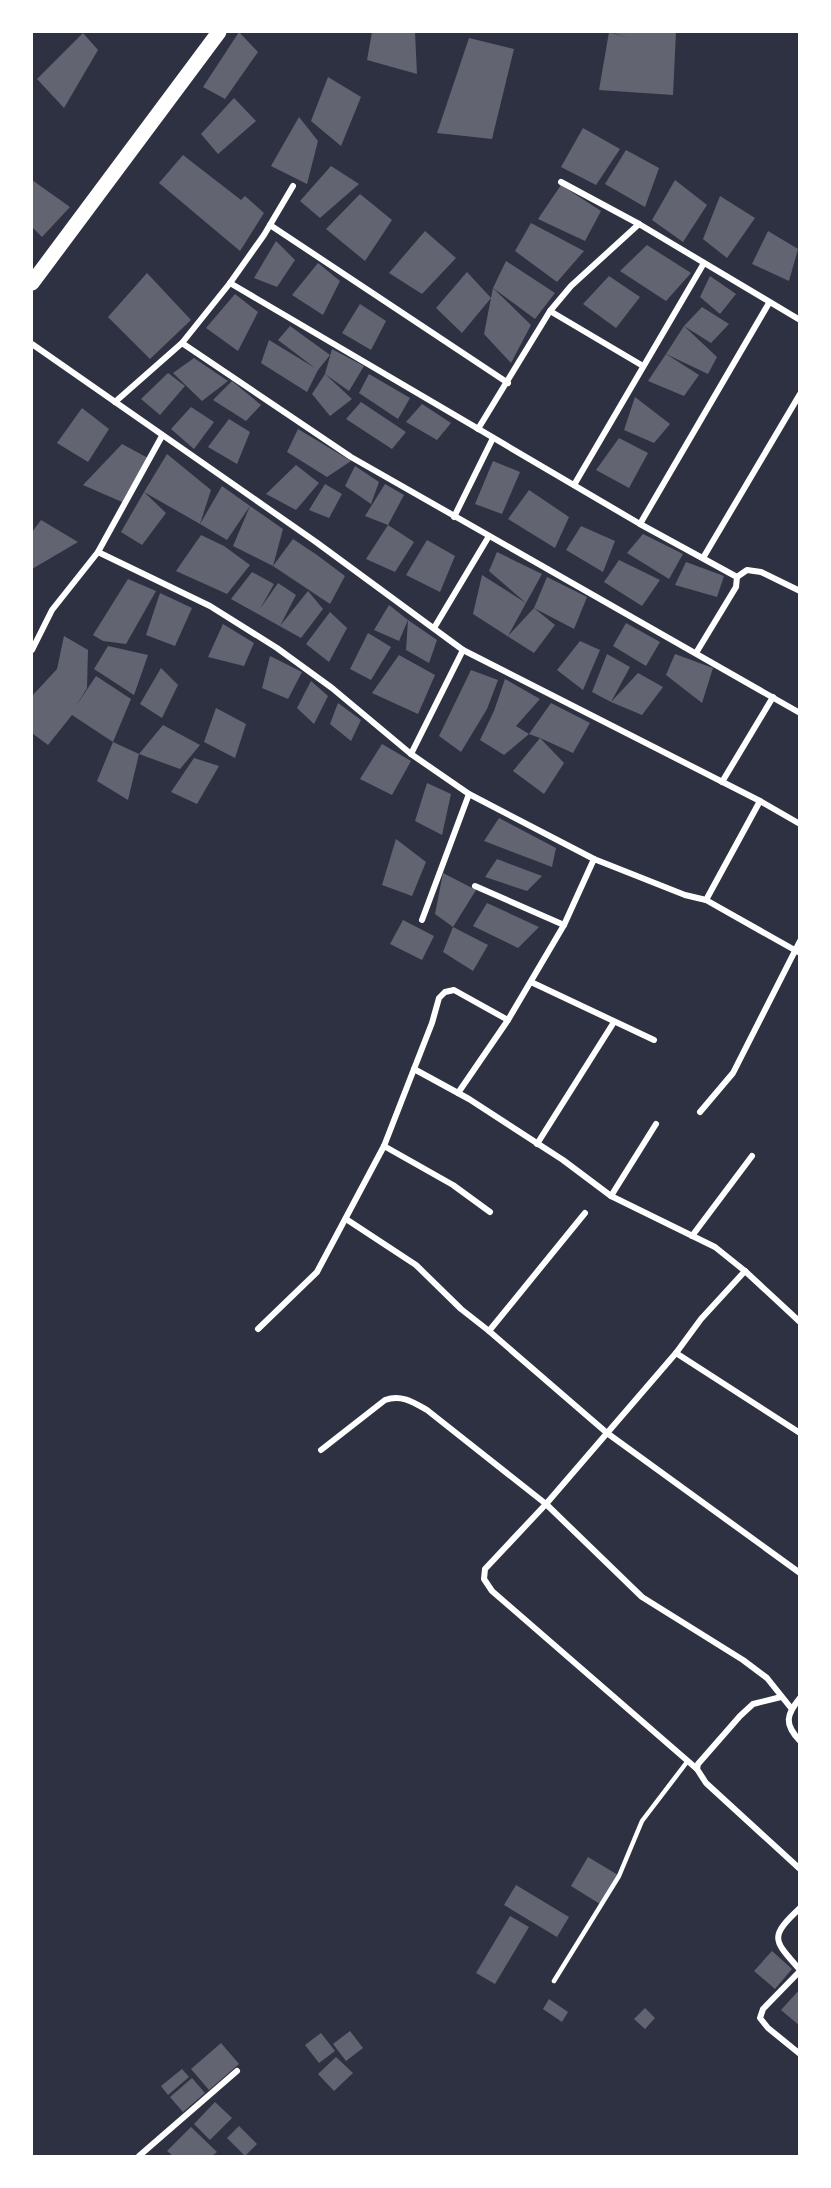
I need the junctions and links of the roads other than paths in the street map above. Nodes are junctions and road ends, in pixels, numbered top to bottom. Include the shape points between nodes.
1 (219, 32) edge
2 (561, 182) dead end
3 (293, 186) dead end
4 (639, 224) junction
5 (270, 225) junction
6 (704, 263) junction
7 (230, 283) junction
8 (32, 284) edge
9 (770, 303) junction
10 (550, 311) junction
11 (800, 320) edge
12 (182, 343) junction
13 (32, 344) edge
14 (643, 366) junction
15 (508, 383) junction
16 (800, 394) edge
17 (115, 402) junction
18 (478, 429) junction
19 (162, 436) junction
20 (493, 438) junction
21 (574, 485) junction
22 (454, 517) junction
23 (640, 524) junction
24 (489, 537) junction
25 (98, 552) junction
26 (703, 558) junction
27 (737, 577) junction
28 (800, 591) edge
29 (434, 628) junction
30 (32, 650) edge
31 (463, 650) junction
32 (696, 653) junction
33 (773, 698) junction
34 (800, 713) edge
35 (411, 754) junction
36 (722, 782) junction
37 (469, 795) junction
38 (760, 801) junction
39 (800, 824) edge
40 (594, 859) junction
41 (475, 886) dead end
42 (706, 900) junction
43 (422, 920) dead end
44 (564, 925) junction
45 (800, 941) edge
46 (797, 952) edge
47 (531, 982) junction
48 (508, 1020) junction
49 (614, 1022) junction
50 (654, 1040) dead end
51 (414, 1069) junction
52 (458, 1093) junction
53 (700, 1112) dead end
54 (656, 1124) dead end
55 (537, 1144) junction
56 (384, 1146) junction
57 (752, 1156) dead end
58 (611, 1196) junction
59 (489, 1212) dead end
60 (585, 1213) dead end
61 (346, 1219) junction
62 (692, 1236) junction
63 (745, 1271) junction
64 (800, 1322) edge
65 (258, 1329) dead end
66 (489, 1331) junction
67 (676, 1353) junction
68 (607, 1433) junction
69 (800, 1434) edge
70 (321, 1450) dead end
71 (546, 1504) junction
72 (800, 1573) edge
73 (781, 1697) junction
74 (800, 1698) edge
75 (791, 1708) junction
76 (800, 1741) edge
77 (687, 1762) junction
78 (697, 1769) junction
79 (800, 1869) edge
80 (800, 1908) edge
81 (800, 1971) edge
82 (554, 1981) dead end
83 (800, 2054) edge
84 (237, 2071) dead end
85 (139, 2157) edge

1 - 8 main road
2 - 4 street
3 - 5 street
4 - 6 street
4 - 10 street via 571,286
5 - 7 street
5 - 15 street
6 - 9 street
6 - 14 street
7 - 12 street
7 - 18 street
9 - 11 street
9 - 23 street
10 - 14 street
10 - 15 street
12 - 17 street
12 - 22 street via 351,457
13 - 17 street
14 - 21 street
15 - 18 street
16 - 26 street
17 - 19 street
18 - 20 street
19 - 25 street
19 - 29 street
20 - 21 street
20 - 22 street
21 - 23 street
22 - 24 street
23 - 26 street
24 - 29 street
24 - 32 street
25 - 30 street via 52,610
25 - 35 street via 210,606 276,648 332,688
26 - 27 street
27 - 28 street via 753,570
27 - 32 street via 736,587
29 - 31 street
31 - 35 street
31 - 36 street
32 - 33 street
33 - 34 street
33 - 36 street
35 - 37 street
36 - 38 street
37 - 40 street
37 - 43 street
38 - 39 street
38 - 42 street
40 - 42 street
40 - 44 street
41 - 44 street
42 - 46 street
44 - 47 street
45 - 46 street
46 - 53 street via 733,1072
47 - 48 street
47 - 49 street
48 - 51 street via 454,990 445,992 439,998
48 - 52 street
49 - 50 street
49 - 55 street
51 - 52 street
51 - 56 street
52 - 55 street
54 - 58 street
55 - 58 street
56 - 59 street via 453,1185
56 - 61 street
57 - 62 street
58 - 62 street
60 - 66 street
61 - 65 street via 316,1272
61 - 66 street via 416,1265 460,1309
62 - 63 street via 715,1247
63 - 64 street
63 - 67 street via 701,1318
66 - 68 street
67 - 68 street
67 - 69 street
68 - 71 street
68 - 72 street
70 - 71 street via 386,1400 403,1398 427,1410
71 - 73 street via 642,1597 743,1660 767,1678
71 - 77 street via 485,1569 484,1579 492,1591
73 - 75 street
73 - 78 street via 753,1704
74 - 75 street
75 - 76 street via 790,1730
77 - 78 street
77 - 82 lane via 642,1821 619,1876
78 - 79 street via 706,1783
80 - 81 street via 777,1934 778,1945
81 - 83 street via 763,2009 760,2018
84 - 85 street

